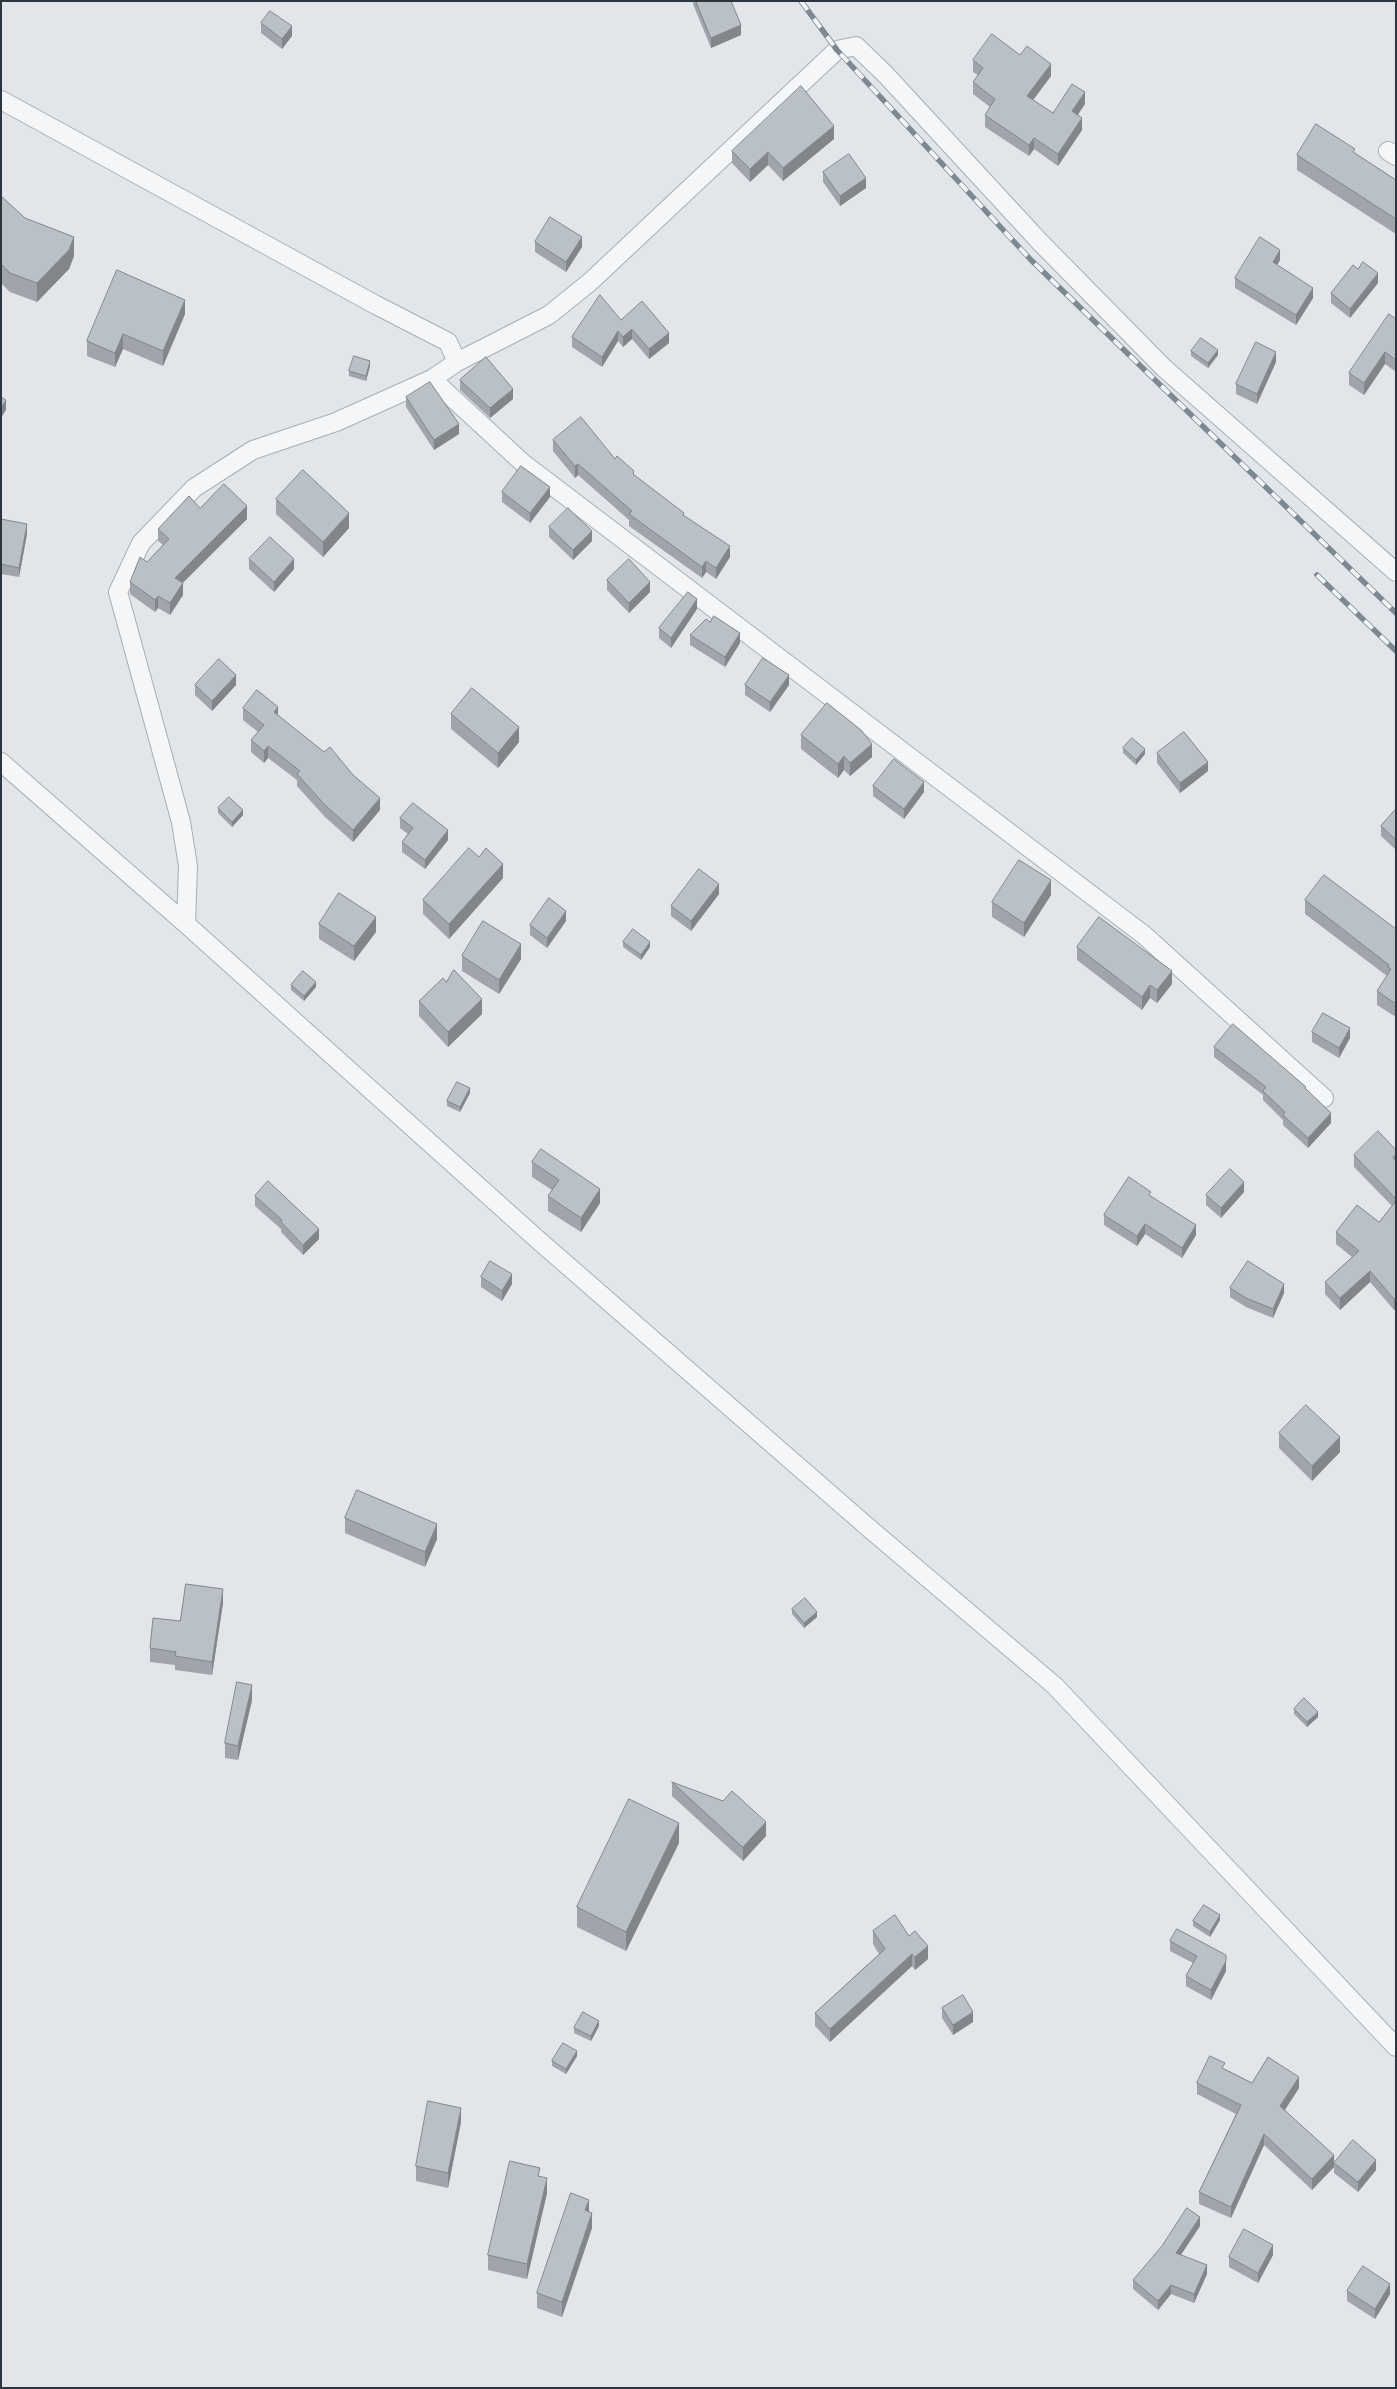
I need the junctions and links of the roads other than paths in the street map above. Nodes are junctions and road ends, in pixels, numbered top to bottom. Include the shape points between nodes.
1 (1, 100) edge
2 (457, 362) junction
3 (432, 379) junction
4 (1396, 572) edge
5 (1, 762) edge
6 (186, 924) junction
7 (1324, 1098) dead end
8 (1396, 2047) edge

1 - 2 street via 448,342
2 - 3 street
2 - 4 street via 549,315 590,282 837,50 856,46 1040,242 1164,368
3 - 6 street via 336,422 253,450 194,488 141,543 118,592 181,822 188,866
3 - 7 street via 524,464 1144,935
5 - 6 street
6 - 8 street via 545,1246 1055,1686

